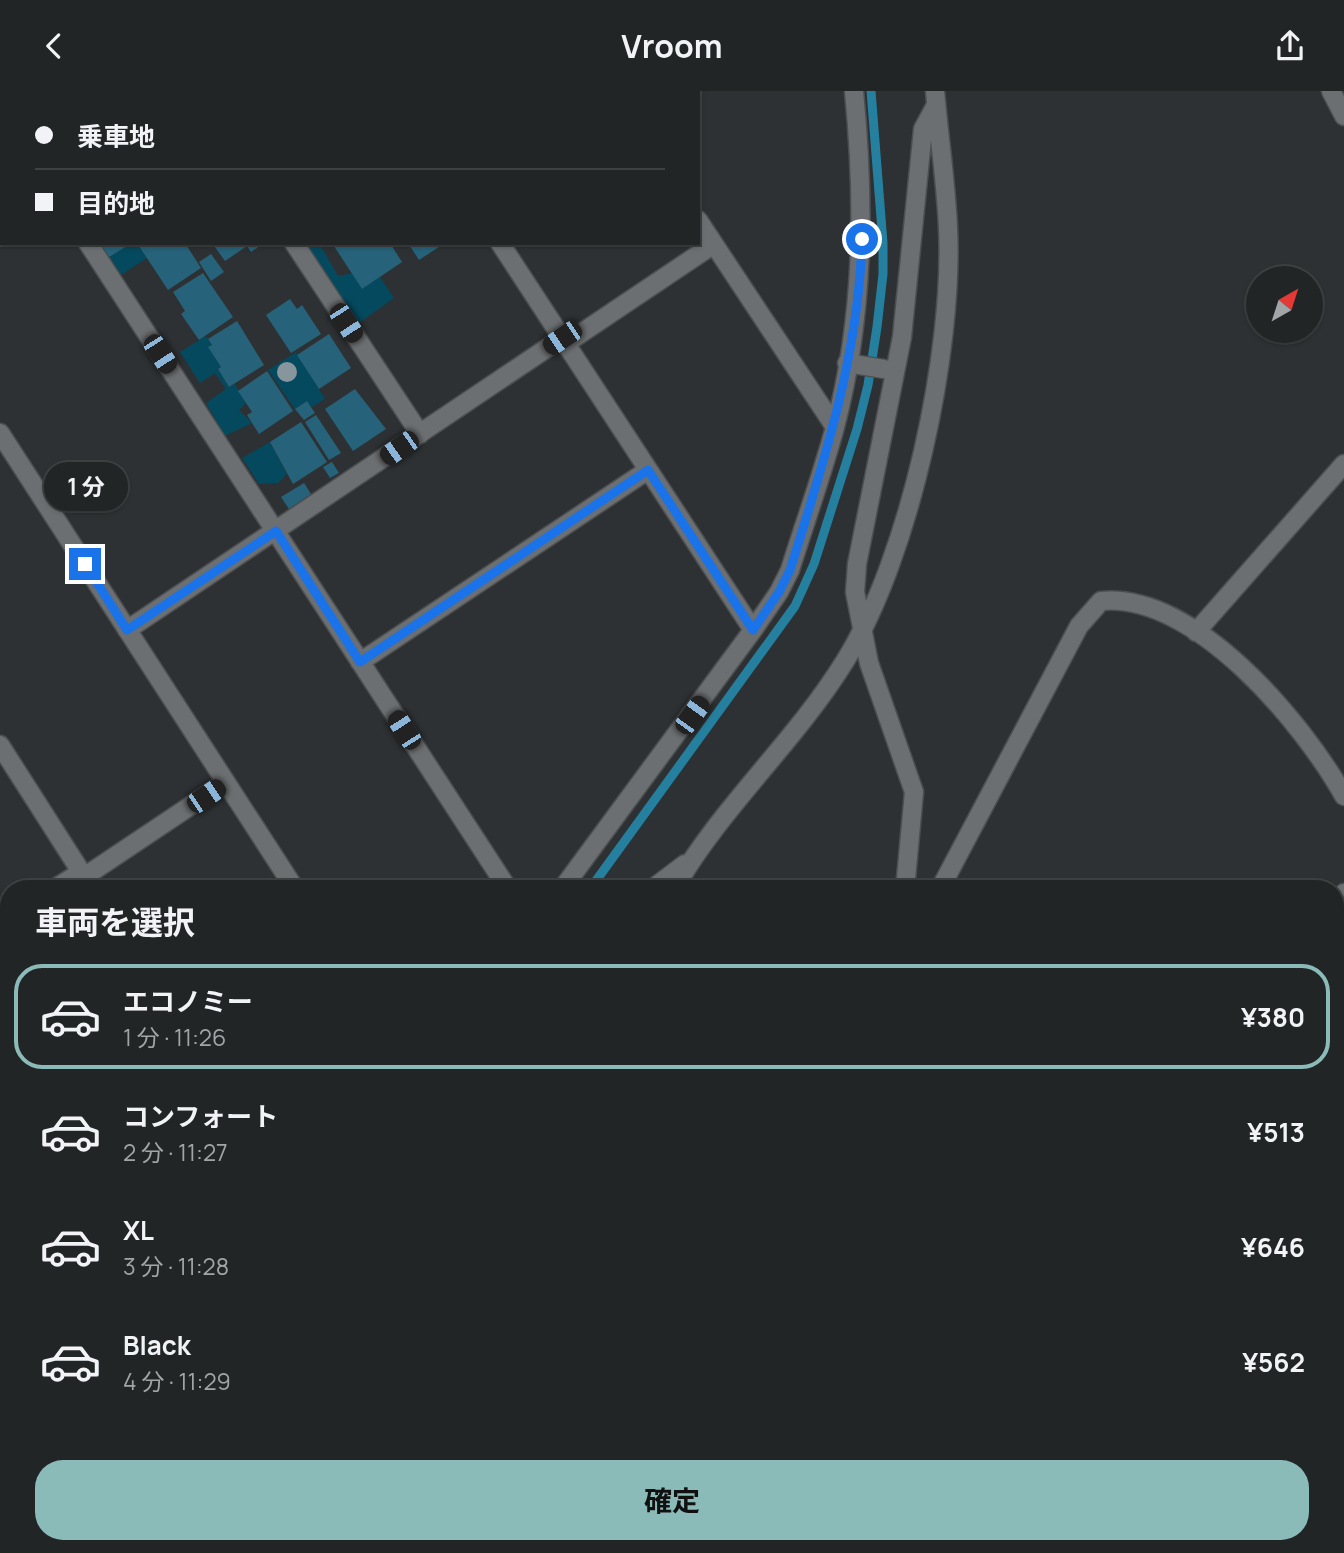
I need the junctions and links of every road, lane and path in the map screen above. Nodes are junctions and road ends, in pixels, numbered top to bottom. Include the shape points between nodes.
1 (854, 91) edge
2 (1331, 91) edge
3 (936, 98) edge
4 (1344, 116) edge
5 (700, 223) edge
6 (714, 244) junction
7 (89, 245) edge
8 (295, 245) edge
9 (501, 245) edge
10 (563, 341) junction
11 (847, 363) junction
12 (884, 369) dead end
13 (835, 427) junction
14 (0, 433) edge
15 (420, 434) junction
16 (1344, 464) edge
17 (648, 470) junction
18 (276, 531) junction
19 (127, 630) junction
20 (753, 630) junction
21 (862, 630) junction
22 (1196, 632) junction
23 (360, 662) junction
24 (0, 745) edge
25 (226, 782) junction
26 (1344, 796) edge
27 (690, 861) junction
28 (85, 879) edge
29 (289, 880) edge
30 (502, 880) edge
31 (569, 880) edge
32 (664, 880) edge
33 (679, 880) edge
34 (906, 880) edge
35 (945, 880) edge

1 - 11 street via 862,173 861,257
2 - 4 street
3 - 21 street via 923,129 902,337 857,564 855,592
3 - 21 street via 948,230 943,339 920,464 896,548
5 - 6 street
6 - 10 street
6 - 13 street
7 - 18 street
8 - 15 street
9 - 10 street
10 - 15 street
10 - 17 street
11 - 12 street
11 - 13 street
13 - 20 street via 790,570
14 - 19 street
15 - 18 street
16 - 22 street
17 - 20 street
17 - 23 street
18 - 19 street
18 - 23 street
19 - 25 street
20 - 31 street
21 - 27 street via 844,664 778,754
21 - 34 street via 914,792
22 - 26 street via 1261,684 1321,756
22 - 35 street via 1117,599 1092,607
23 - 30 street
24 - 28 street
25 - 28 street
25 - 29 street
27 - 32 street
27 - 33 street

